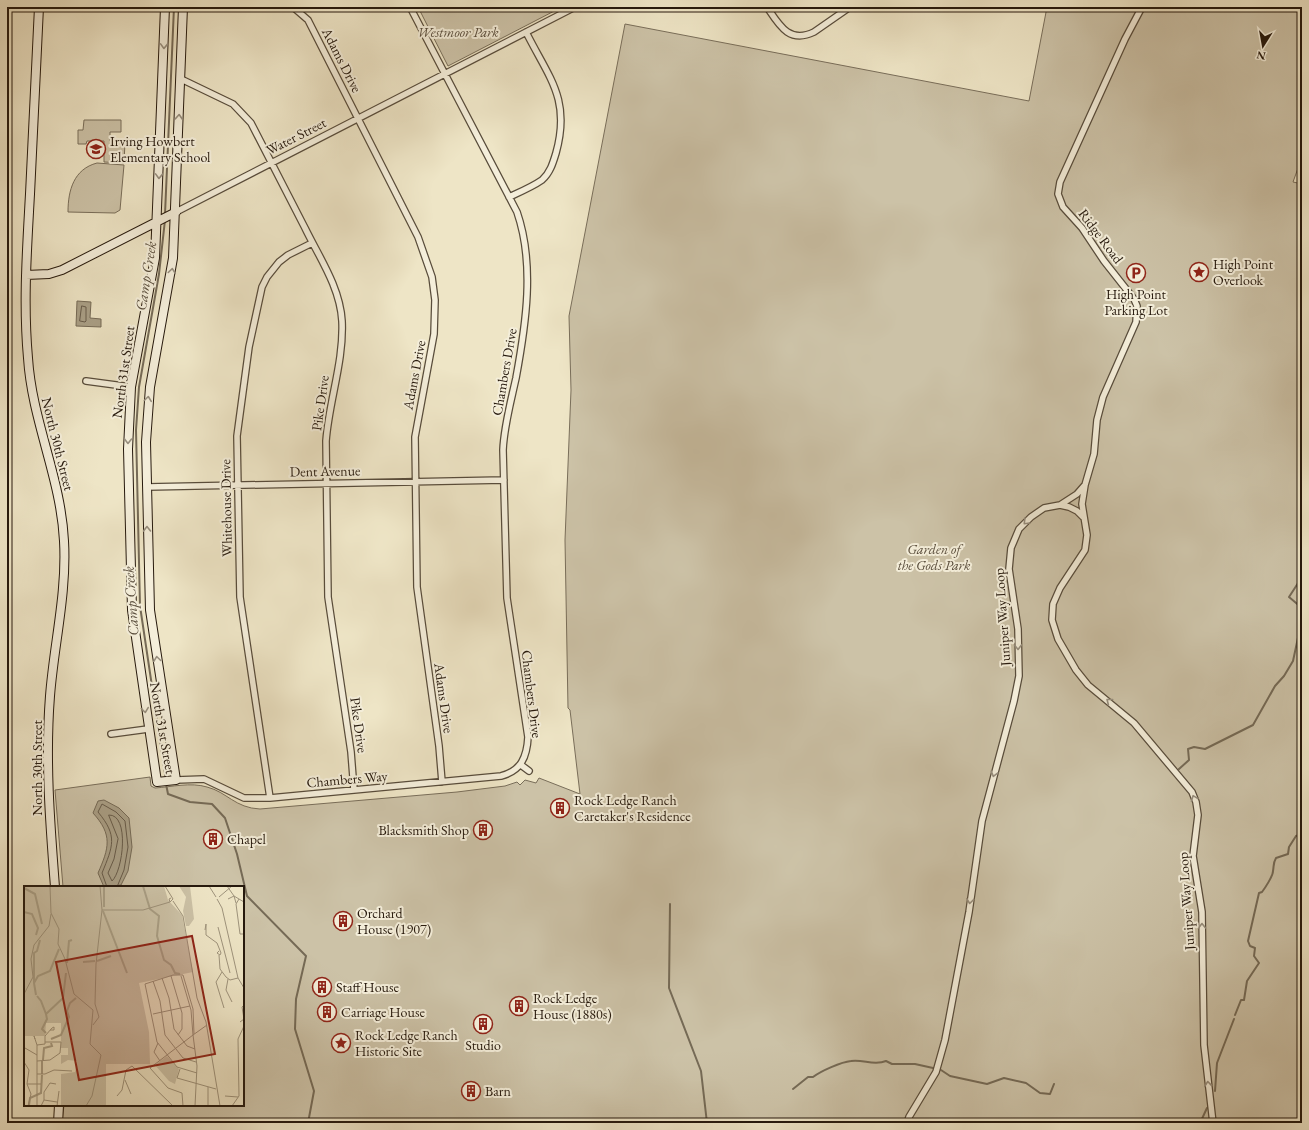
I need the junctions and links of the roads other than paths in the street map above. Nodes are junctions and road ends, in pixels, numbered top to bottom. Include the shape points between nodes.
1 (40, 7) edge
2 (165, 7) edge
3 (183, 7) edge
4 (293, 7) edge
5 (410, 7) edge
6 (575, 7) edge
7 (767, 7) edge
8 (850, 7) edge
9 (1142, 7) edge
10 (526, 32) junction
11 (446, 74) junction
12 (181, 79) junction
13 (359, 119) junction
14 (271, 164) junction
15 (509, 197) junction
16 (176, 212) junction
17 (157, 222) junction
18 (312, 243) junction
19 (26, 275) junction
20 (86, 381) dead end
21 (131, 388) junction
22 (504, 480) junction
23 (416, 482) junction
24 (326, 483) junction
25 (238, 484) junction
26 (1085, 485) junction
27 (147, 487) junction
28 (1060, 505) junction
29 (1084, 518) junction
30 (148, 729) junction
31 (112, 734) dead end
32 (521, 766) junction
33 (529, 771) dead end
34 (176, 780) junction
35 (442, 782) junction
36 (354, 790) junction
37 (270, 798) junction
38 (55, 886) edge
39 (59, 1106) edge
40 (58, 1123) edge
41 (907, 1123) edge
42 (1213, 1123) edge

1 - 19 main road, North 30th Street
2 -> 17 main road, North 31st Street
3 - 12 main road, North 31st Street
4 - 13 street, Adams Drive via 308,20
5 - 11 street, Chambers Drive
6 - 10 street, Water Street
7 - 8 street via 782,28 797,36 814,32
9 - 26 street, Ridge Road via 1125,39 1058,191 1063,207 1082,228 1130,294 1138,313 1103,397 1097,420 1094,454
10 - 11 street, Water Street
10 - 15 street via 558,96 562,110 561,129 554,160 546,176
11 - 13 street, Water Street
11 - 15 street, Chambers Drive
12 - 14 street, Pike Drive via 239,109 251,123
16 -> 12 main road, North 31st Street
13 - 14 street, Water Street
13 - 23 street, Adams Drive via 418,237 429,264 434,288 434,334 416,431
14 - 16 street, Water Street
14 - 18 street, Pike Drive
15 - 22 street, Chambers Drive via 517,212 526,244 526,307 521,352 504,440
16 - 17 main road, Water Street
27 -> 16 main road, North 31st Street via 147,409 172,272
17 - 19 main road, Water Street via 62,270 49,274
17 - 21 main road, North 31st Street via 152,277
18 - 24 street, Pike Drive via 335,290 342,320 340,352 327,429
18 - 25 street, Whitehouse Drive via 279,262 262,287 249,347 239,415
19 - 38 main road, North 30th Street via 24,312 30,382 57,486 64,542 63,590 52,674 48,748 48,791
20 - 21 street
21 -> 30 main road, North 31st Street via 128,449 130,590
22 - 23 street, Dent Avenue
22 - 32 street, Chambers Drive via 507,598 528,737 526,755
23 - 24 street, Dent Avenue
23 - 35 street, Adams Drive via 418,599
24 - 25 street, Dent Avenue
24 - 36 street, Pike Drive via 330,614 351,752
25 - 27 street, Dent Avenue
25 - 37 street, Whitehouse Drive via 240,598
26 - 28 street via 1077,494
26 - 29 street, Ridge Road via 1082,504
34 -> 27 main road, North 31st Street via 150,610
28 - 29 street via 1077,511
28 -> 41 street, Juniper Way Loop via 1044,508 1031,517 1019,529 1011,548 1009,569 1018,629 1019,676 982,821 969,912 945,1040 936,1072 908,1117
42 -> 29 street, Juniper Way Loop via 1204,1045 1202,912 1193,856 1198,815 1196,802 1192,792 1134,723 1088,685 1076,670 1058,638 1052,620 1053,604 1060,588 1086,550 1088,535
30 - 31 street
30 - 34 main road, North 31st Street via 157,782
32 - 33 street
32 - 35 street, Chambers Way via 501,776
34 - 37 street, Chambers Way via 204,779 244,798
35 - 36 street, Chambers Way
36 - 37 street, Chambers Way
39 - 40 main road

